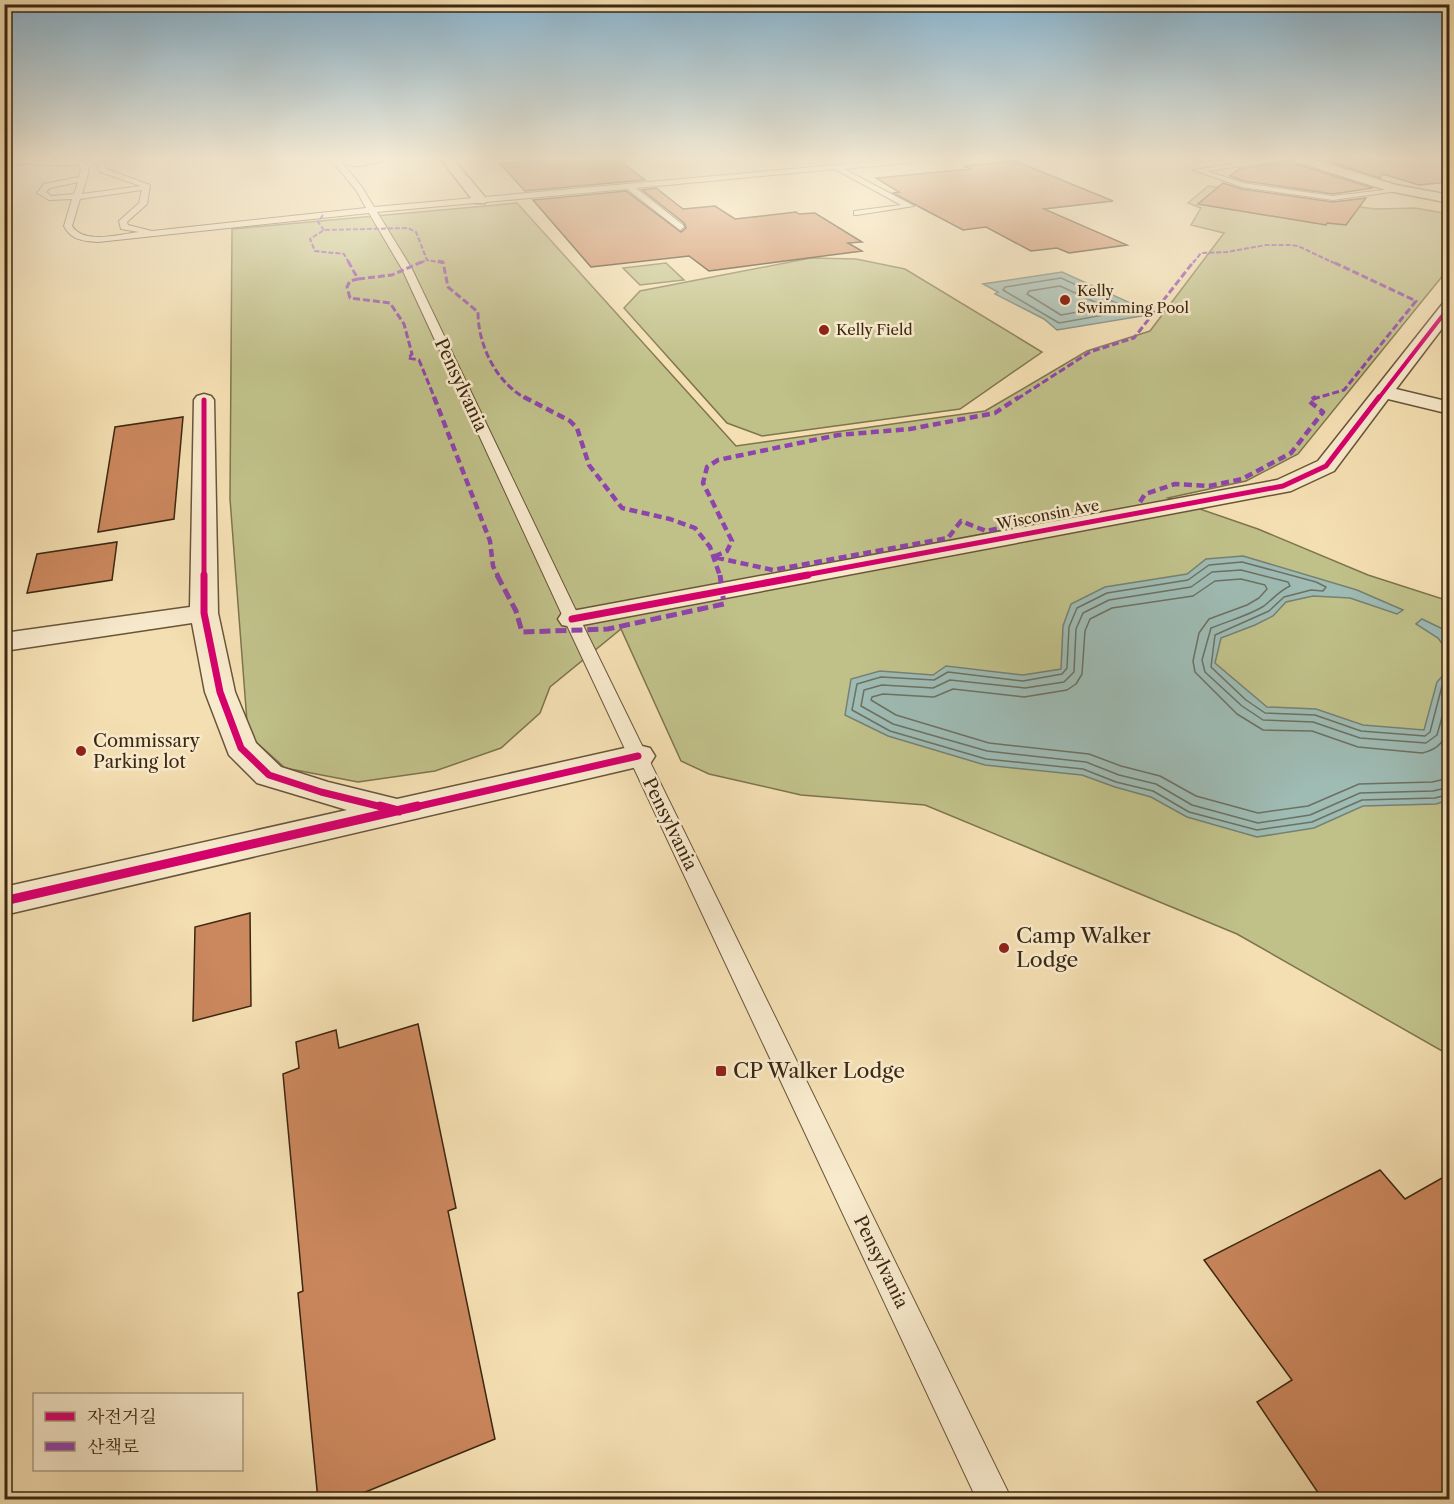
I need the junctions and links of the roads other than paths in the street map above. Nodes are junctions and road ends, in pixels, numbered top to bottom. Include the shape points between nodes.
1 (69, 228) edge
2 (131, 228) edge
3 (203, 228) edge
4 (381, 228) edge
5 (186, 230) junction
6 (1449, 306) edge
7 (1383, 392) junction
8 (204, 400) dead end
9 (1449, 408) edge
10 (204, 613) junction
11 (572, 619) junction
12 (4, 642) edge
13 (638, 756) junction
14 (402, 812) junction
15 (4, 902) edge
16 (995, 1500) edge

1 - 5 lane via 77,237 98,239
2 - 5 lane
3 - 5 lane
4 - 11 lane, Pensylvania via 406,268
6 - 7 street, Wisconsin Ave
7 - 9 street
7 - 11 street, Wisconsin Ave via 1326,466 1283,486
8 - 10 street
10 - 12 street
10 - 14 street via 220,692 241,748 269,775
11 - 13 lane, Pensylvania
13 - 14 street
13 - 16 lane, Pensylvania
14 - 15 street

